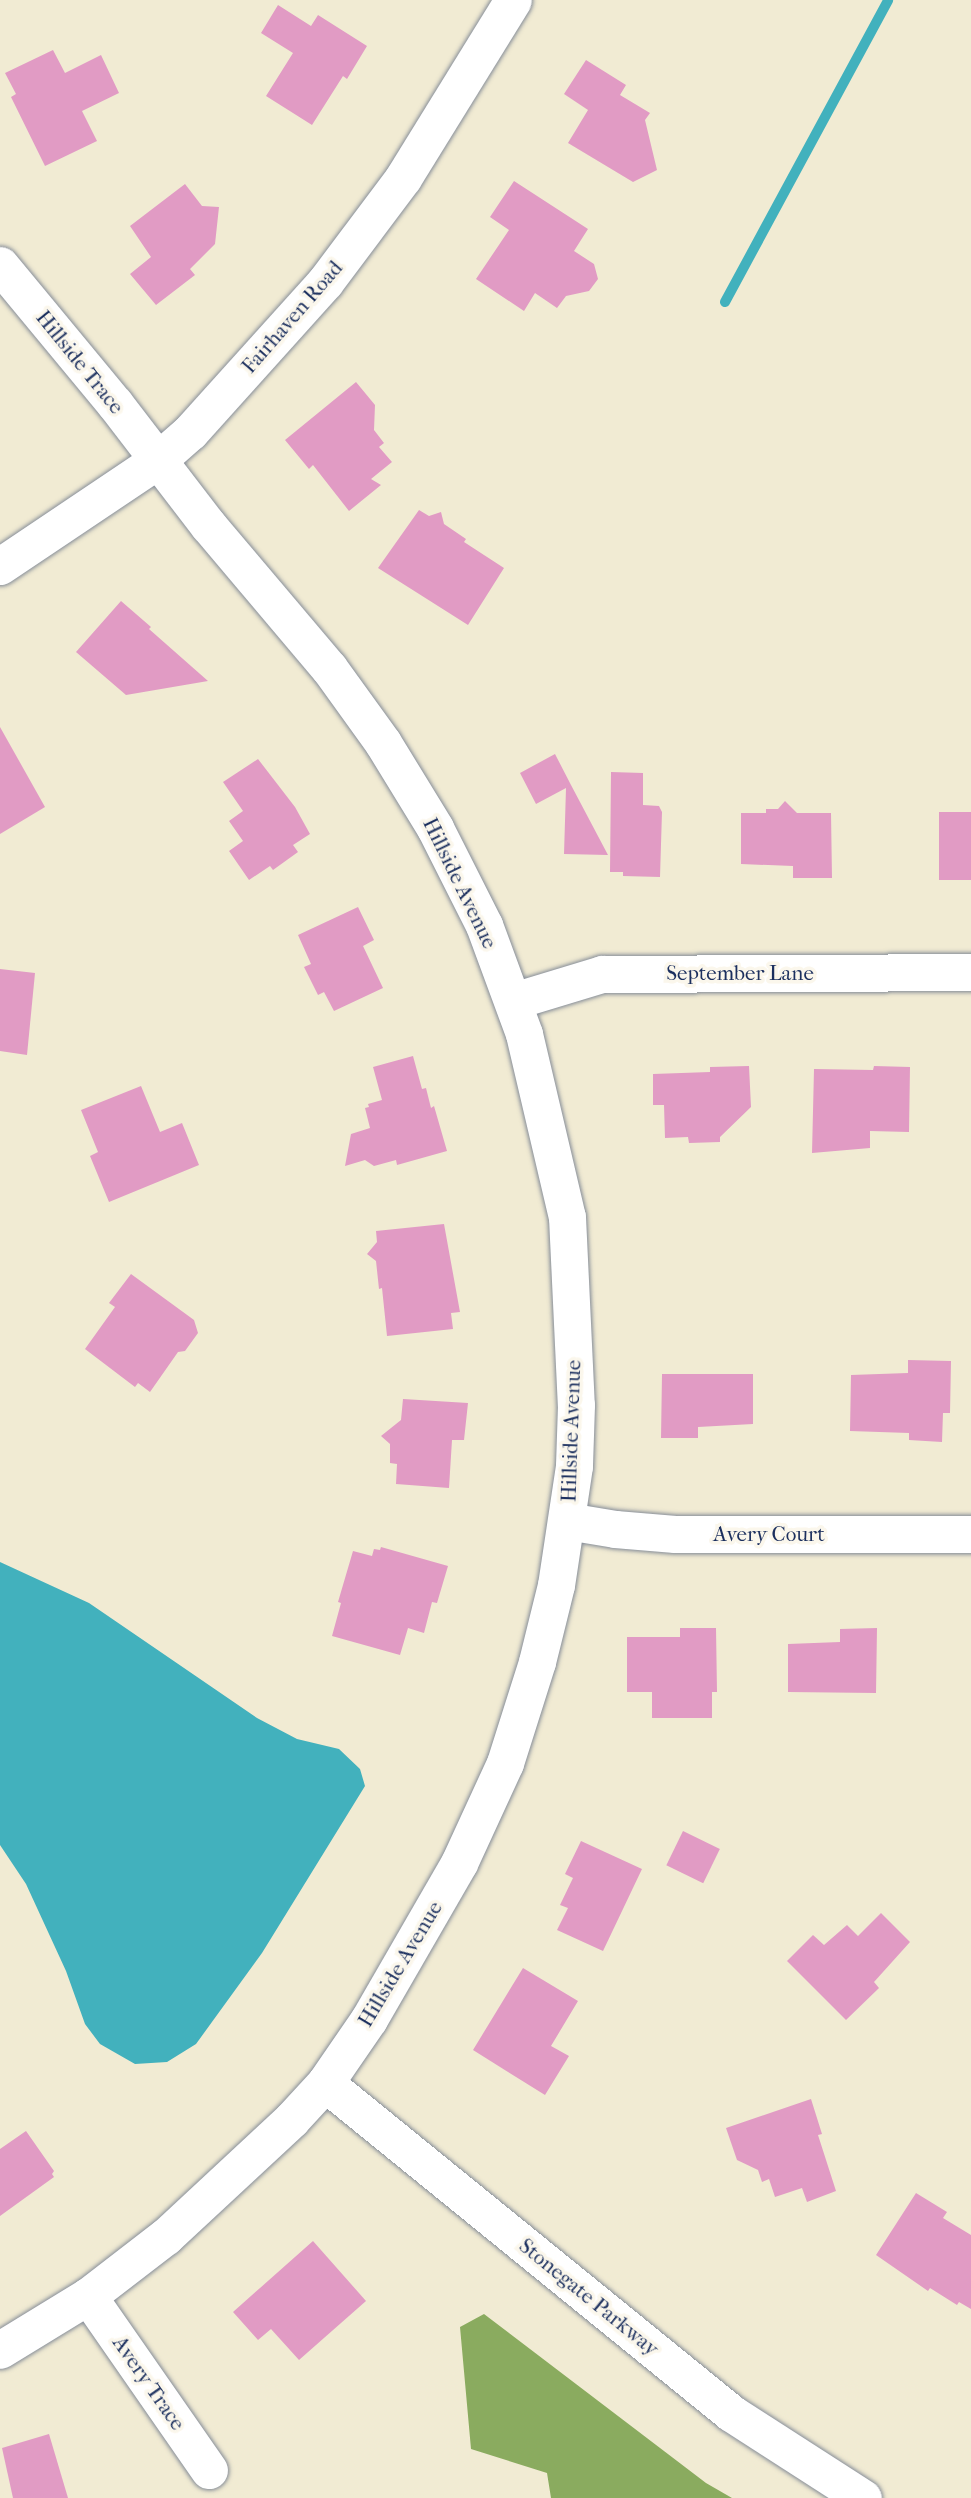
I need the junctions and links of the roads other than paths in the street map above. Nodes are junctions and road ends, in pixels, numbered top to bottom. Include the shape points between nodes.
1 (513, 0) edge
2 (0, 265) edge
3 (158, 460) junction
4 (0, 566) edge
5 (971, 972) edge
6 (513, 1001) junction
7 (567, 1521) junction
8 (971, 1534) edge
9 (325, 2083) junction
10 (88, 2296) junction
11 (0, 2350) edge
12 (209, 2470) dead end
13 (863, 2498) edge

1 - 3 street, Fairhaven Road via 403,178 325,282 190,432
2 - 3 street, Hillside Trace
3 - 4 street, Fairhaven Road
3 - 6 street, Hillside Avenue via 328,668 383,743 435,828 484,925
5 - 6 street, September Lane via 602,974
6 - 7 street, Hillside Avenue via 567,1217 576,1405
7 - 8 street, Avery Court via 676,1534
7 - 9 street, Hillside Avenue via 537,1662 505,1763 459,1863 369,2019
9 - 10 street, Hillside Avenue via 166,2236
9 - 13 street, Stonegate Parkway via 731,2413
10 - 11 street, Hillside Avenue
10 - 12 street, Avery Trace

